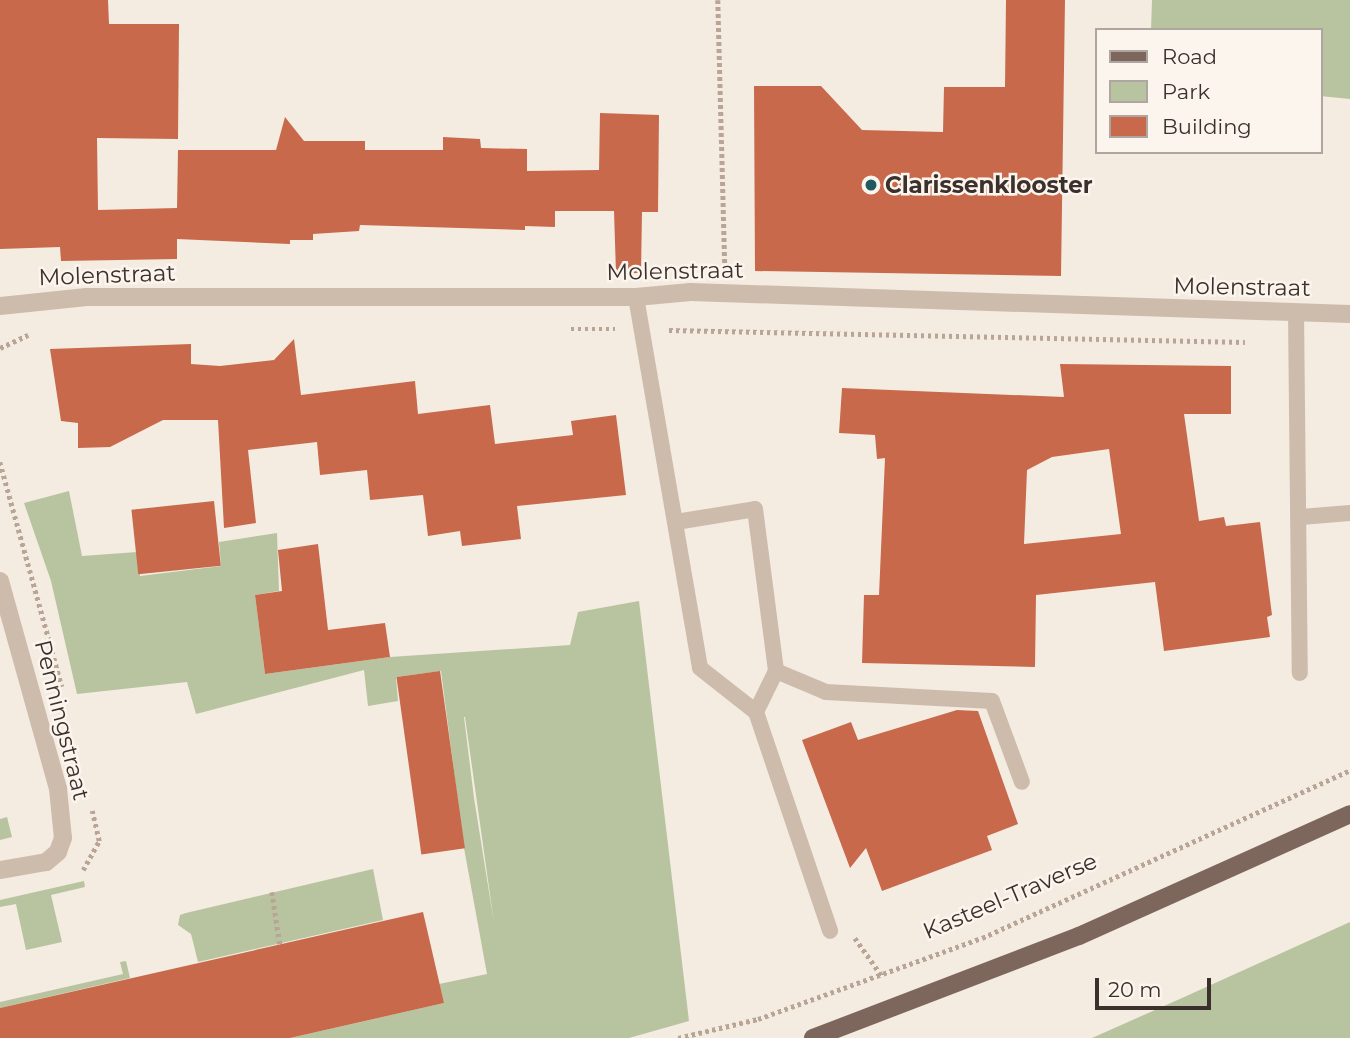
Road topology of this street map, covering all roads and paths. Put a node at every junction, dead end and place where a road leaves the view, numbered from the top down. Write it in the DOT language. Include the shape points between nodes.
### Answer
graph roads {
  1 [pos="718,0"];
  2 [pos="725,294"];
  3 [pos="636,297"];
  4 [pos="0,306"];
  5 [pos="1296,312"];
  6 [pos="1350,314"];
  7 [pos="730,332"];
  8 [pos="1350,513"];
  9 [pos="1301,517"];
  10 [pos="676,522"];
  11 [pos="0,581"];
  12 [pos="776,671"];
  13 [pos="1300,673"];
  14 [pos="756,712"];
  15 [pos="1350,771"];
  16 [pos="1022,782"];
  17 [pos="1350,814"];
  18 [pos="0,870"];
  19 [pos="272,892"];
  20 [pos="830,931"];
  21 [pos="280,944"];
  22 [pos="882,976"];
  23 [pos="678,1038"];
  24 [pos="813,1038"];
  1 -- 2 [label="path"];
  2 -- 3 [label="street, Molenstraat"];
  2 -- 5 [label="street, Molenstraat"];
  2 -- 7 [label="path"];
  3 -- 4 [label="street, Molenstraat" via="87,297"];
  3 -- 10 [label="lane"];
  5 -- 6 [label="street, Molenstraat"];
  5 -- 9 [label="lane"];
  8 -- 9 [label="lane"];
  9 -- 13 [label="lane"];
  10 -- 12 [label="lane" via="755,509"];
  10 -- 14 [label="lane" via="700,668"];
  11 -- 18 [label="street, Penningstraat" via="58,789 63,838 58,852 46,862"];
  12 -- 14 [label="lane"];
  12 -- 16 [label="lane" via="827,692 992,701"];
  14 -- 20 [label="lane"];
  15 -- 22 [label="path, Kasteel-Traverse" via="982,937"];
  17 -- 24 [label="main road" via="1079,936"];
  19 -- 21 [label="path"];
  20 -- 22 [label="path" via="858,939"];
  22 -- 23 [label="path, Kasteel-Traverse" via="758,1019"];
}
